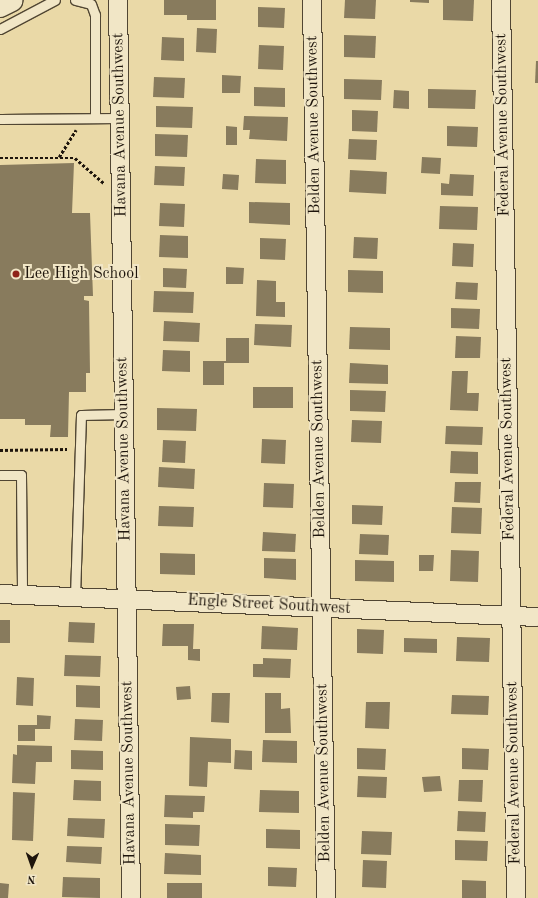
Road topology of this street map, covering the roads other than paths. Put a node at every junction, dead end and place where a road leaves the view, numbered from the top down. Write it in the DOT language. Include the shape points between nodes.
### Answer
graph roads {
  1 [pos="12,0"];
  2 [pos="55,0"];
  3 [pos="75,0"];
  4 [pos="118,0"];
  5 [pos="312,0"];
  6 [pos="501,0"];
  7 [pos="0,6"];
  8 [pos="0,29"];
  9 [pos="91,117"];
  10 [pos="0,118"];
  11 [pos="120,118"];
  12 [pos="124,414"];
  13 [pos="0,475"];
  14 [pos="0,594"];
  15 [pos="22,595"];
  16 [pos="75,596"];
  17 [pos="126,598"];
  18 [pos="321,607"];
  19 [pos="511,616"];
  20 [pos="538,617"];
  21 [pos="131,898"];
  22 [pos="326,898"];
  23 [pos="516,898"];
  1 -- 7 [label="street"];
  2 -- 8 [label="lane"];
  3 -- 9 [label="lane" via="91,4 95,15"];
  4 -- 11 [label="street, Havana Avenue Southwest"];
  5 -- 18 [label="street, Belden Avenue Southwest"];
  6 -- 19 [label="street, Federal Avenue Southwest"];
  9 -- 10 [label="lane"];
  9 -- 11 [label="lane"];
  11 -- 12 [label="street, Havana Avenue Southwest"];
  12 -- 16 [label="lane" via="81,415"];
  12 -- 17 [label="street, Havana Avenue Southwest"];
  13 -- 15 [label="lane" via="21,475"];
  14 -- 15 [label="street, Engle Street Southwest"];
  15 -- 16 [label="street, Engle Street Southwest"];
  16 -- 17 [label="street, Engle Street Southwest"];
  17 -- 18 [label="street, Engle Street Southwest"];
  17 -- 21 [label="street, Havana Avenue Southwest"];
  18 -- 19 [label="street, Engle Street Southwest"];
  18 -- 22 [label="street, Belden Avenue Southwest"];
  19 -- 20 [label="street, Engle Street Southwest"];
  19 -- 23 [label="street, Federal Avenue Southwest"];
}
